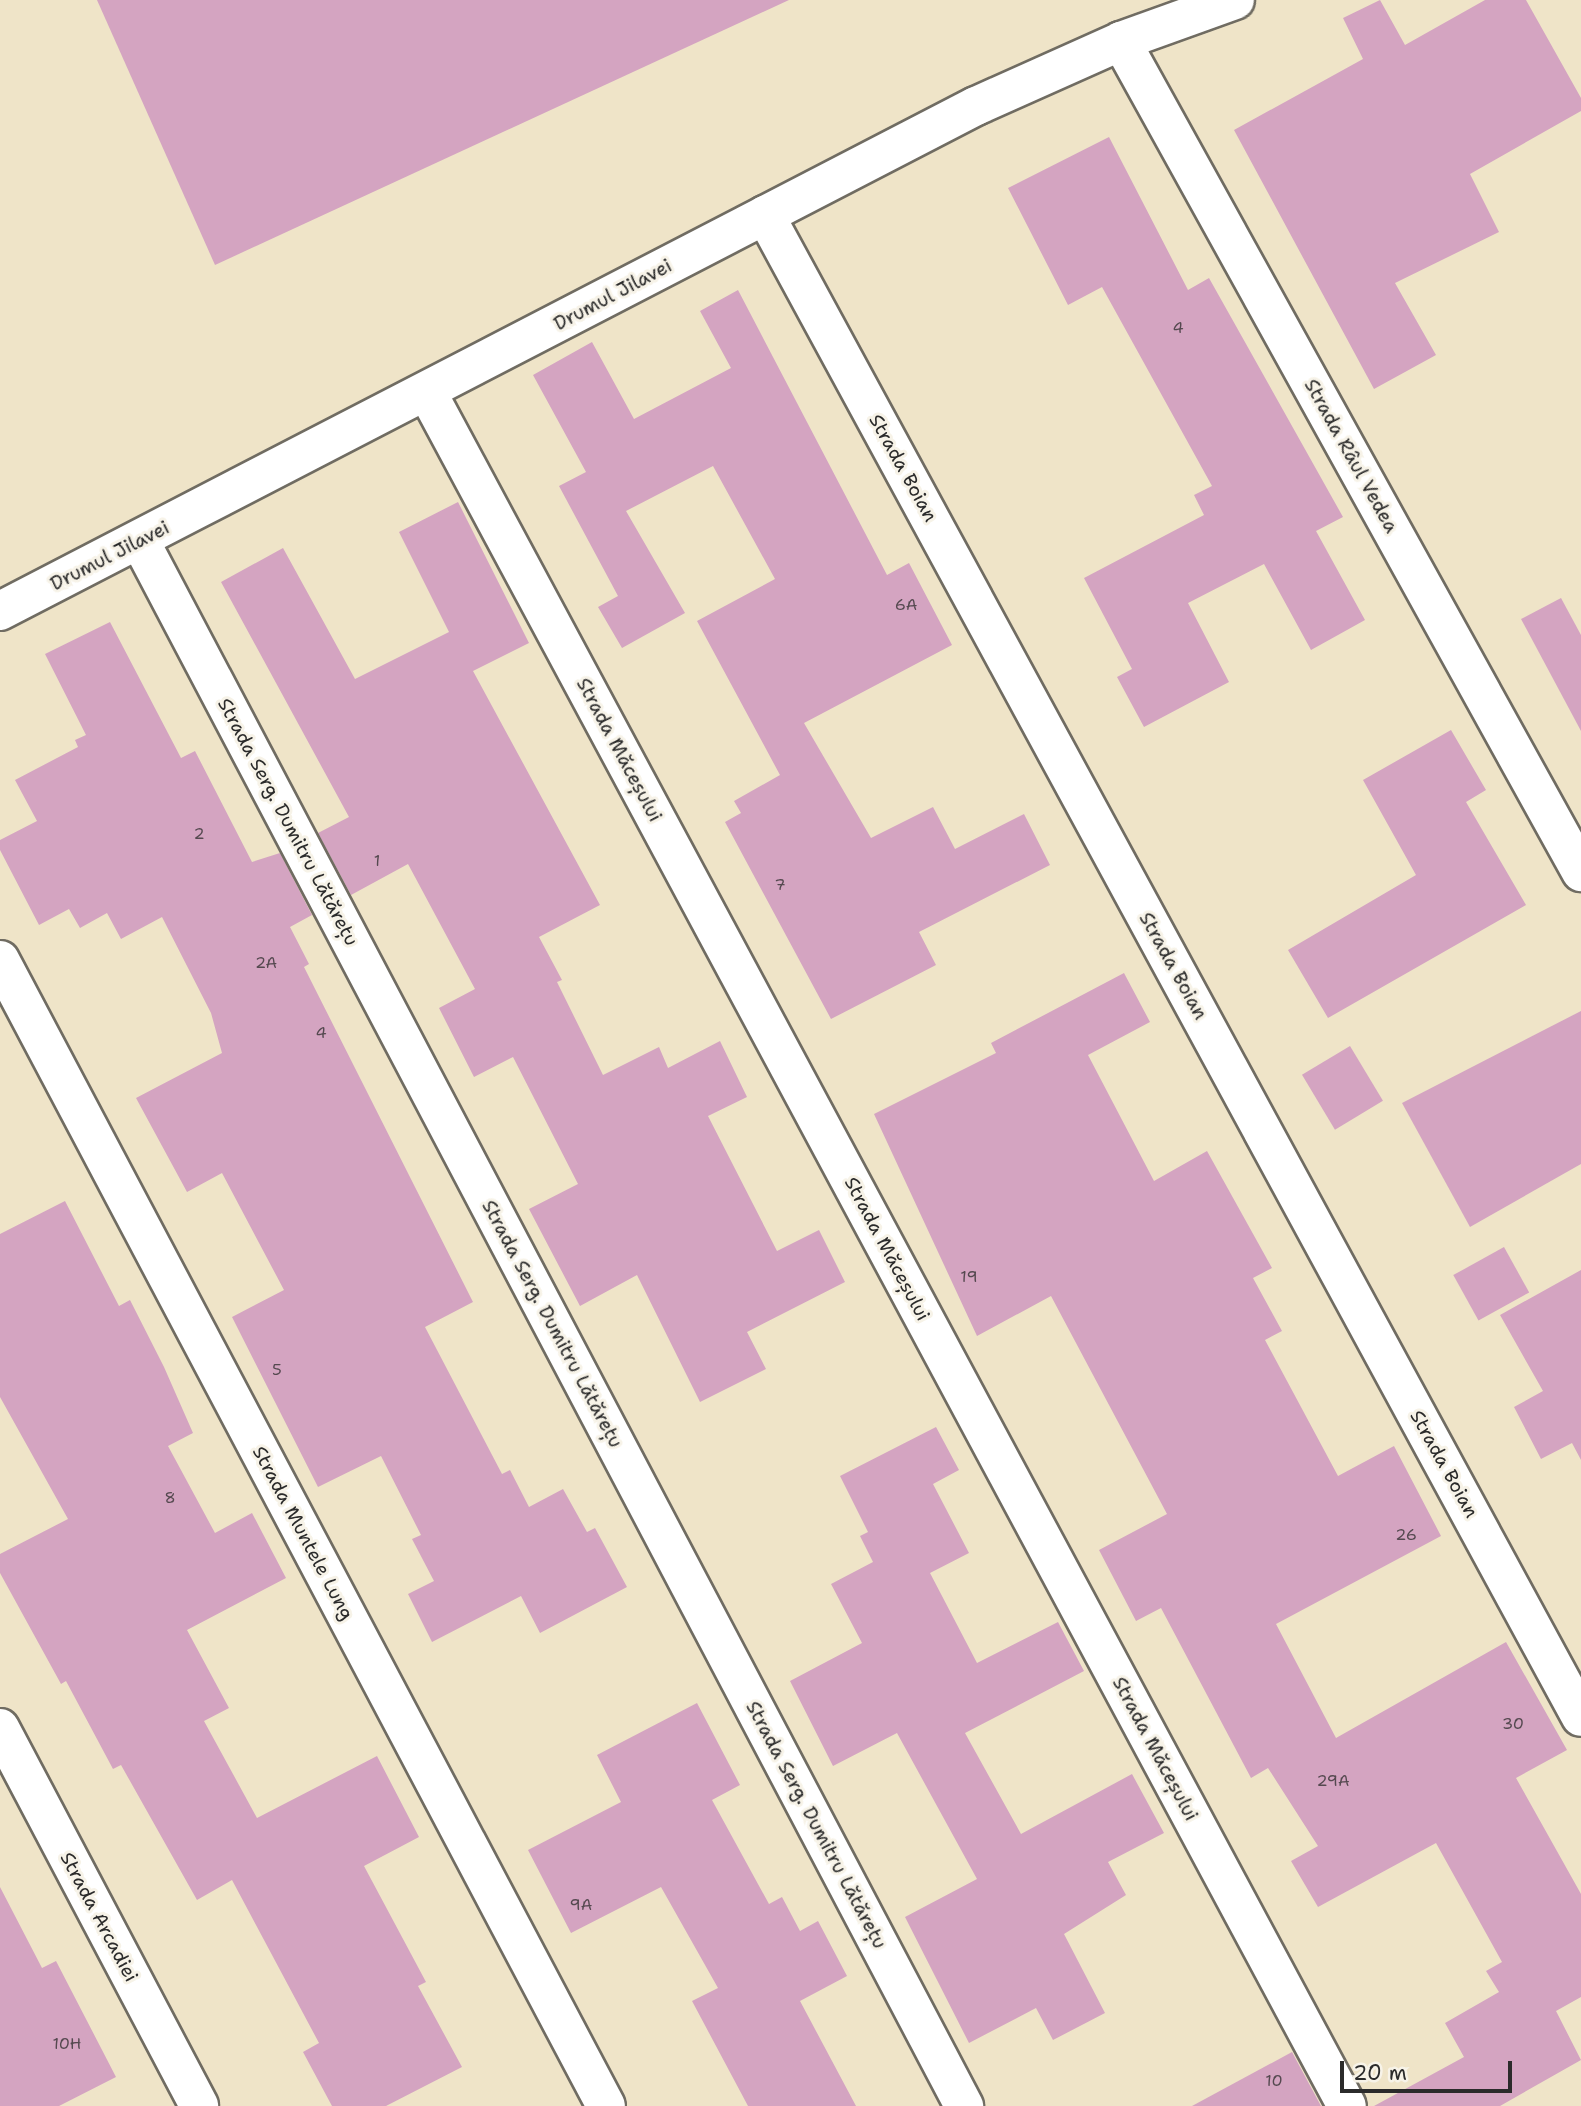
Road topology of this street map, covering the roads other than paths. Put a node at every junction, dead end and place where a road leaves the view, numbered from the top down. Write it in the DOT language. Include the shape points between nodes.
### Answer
graph roads {
  1 [pos="1236,0"];
  2 [pos="1121,41"];
  3 [pos="765,215"];
  4 [pos="427,392"];
  5 [pos="140,541"];
  6 [pos="0,611"];
  7 [pos="1581,872"];
  8 [pos="0,960"];
  9 [pos="1581,1717"];
  10 [pos="0,1728"];
  11 [pos="199,2106"];
  12 [pos="606,2106"];
  13 [pos="964,2106"];
  14 [pos="1347,2106"];
  1 -- 2 [label="street, Drumul Jilavei"];
  2 -- 3 [label="street, Drumul Jilavei" via="976,106"];
  2 -- 7 [label="street, Strada Râul Vedea"];
  3 -- 4 [label="street, Drumul Jilavei"];
  3 -- 9 [label="street, Strada Boian"];
  4 -- 5 [label="street, Drumul Jilavei"];
  4 -- 14 [label="street, Strada Măceșului"];
  5 -- 6 [label="street, Drumul Jilavei"];
  5 -- 13 [label="street, Strada Serg. Dumitru Lătărețu"];
  8 -- 12 [label="street, Strada Muntele Lung"];
  10 -- 11 [label="street, Strada Arcadiei"];
}
